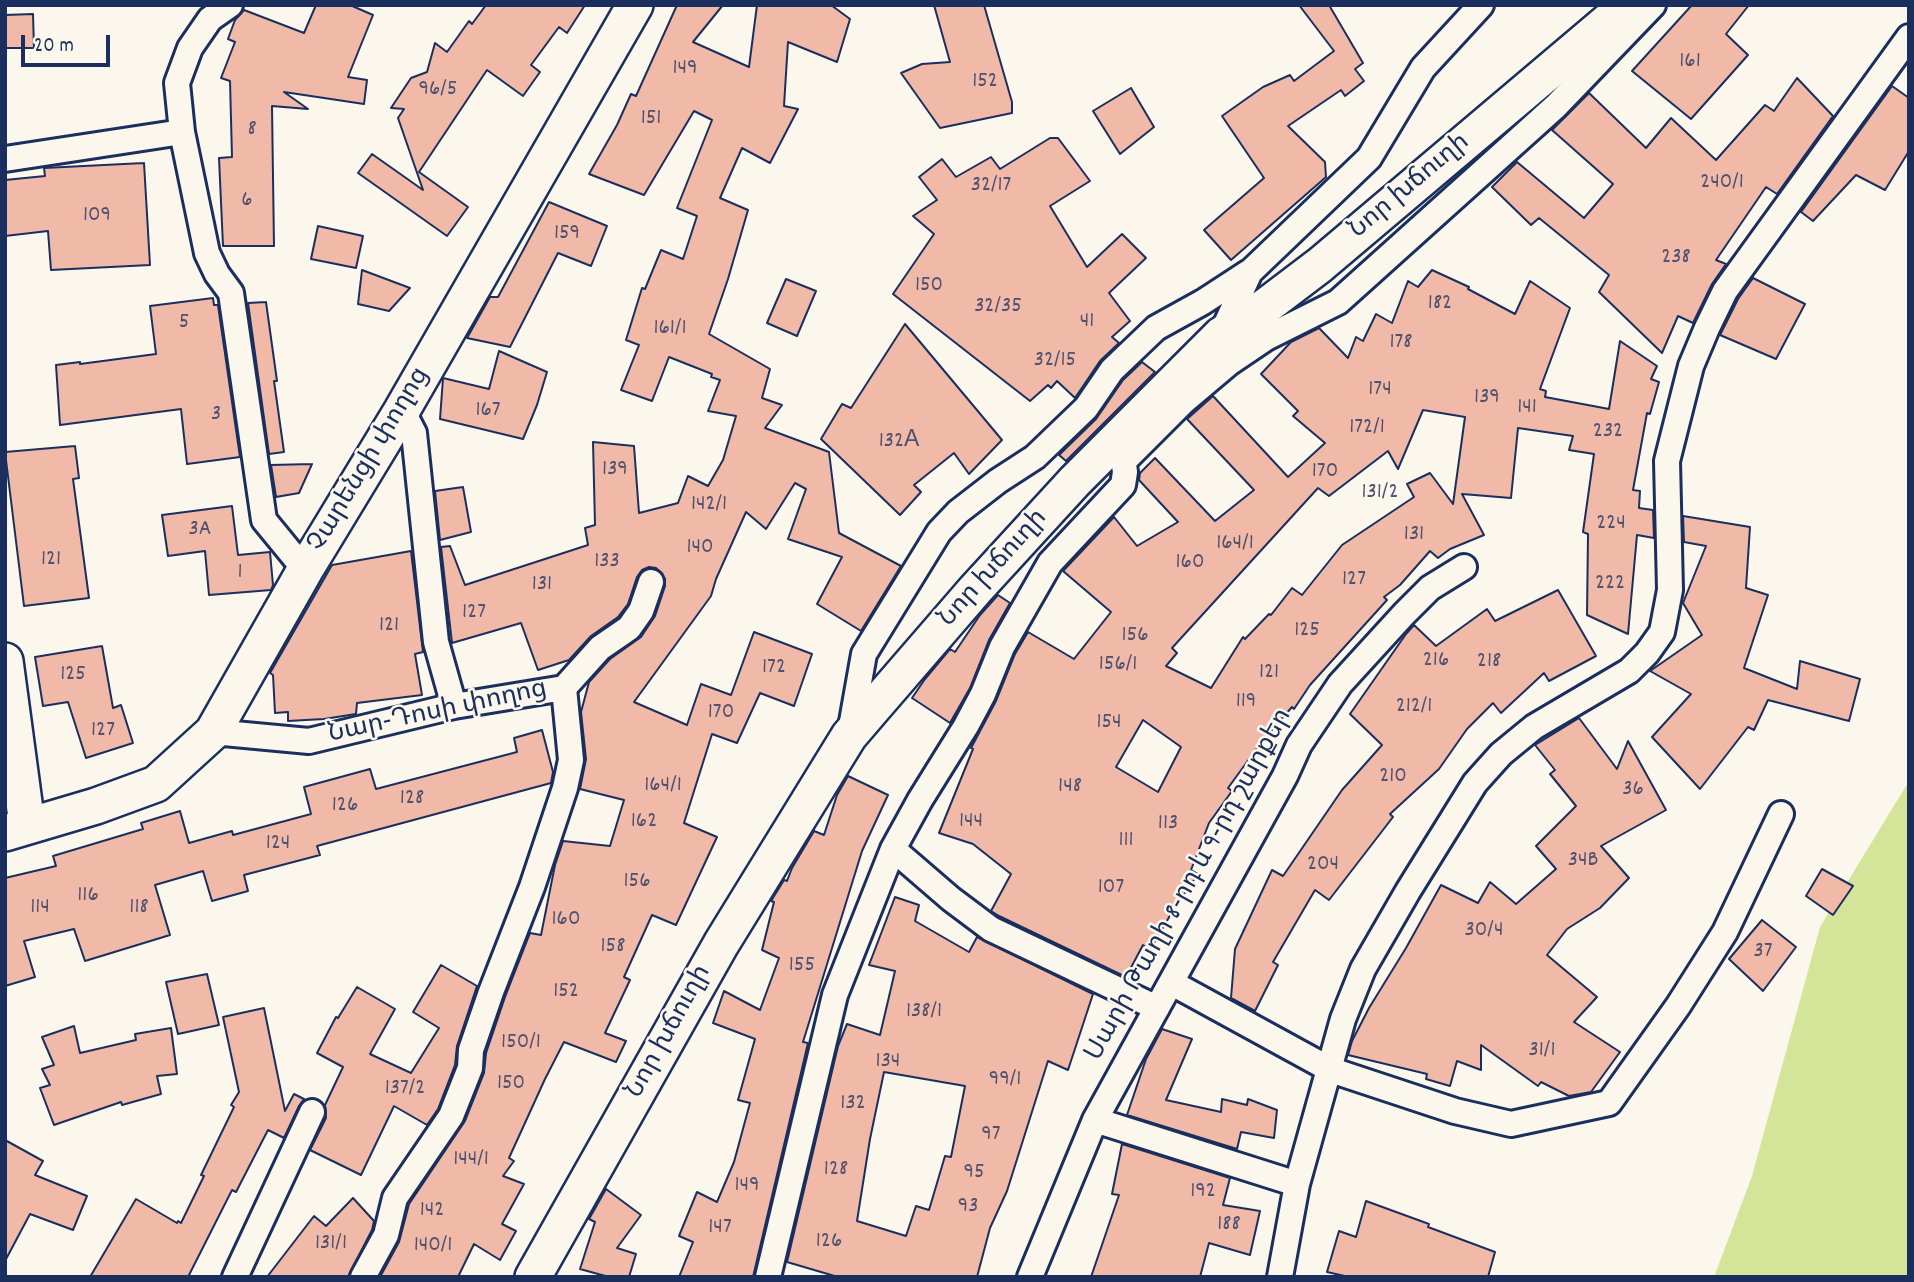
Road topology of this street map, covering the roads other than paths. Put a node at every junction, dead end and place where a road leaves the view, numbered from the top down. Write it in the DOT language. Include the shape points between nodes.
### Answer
graph roads {
  1 [pos="230,5"];
  2 [pos="635,5"];
  3 [pos="1481,5"];
  4 [pos="1623,5"];
  5 [pos="1653,5"];
  6 [pos="1909,37"];
  7 [pos="182,132"];
  8 [pos="5,159"];
  9 [pos="1250,272"];
  10 [pos="1221,335"];
  11 [pos="1266,338"];
  12 [pos="402,410"];
  13 [pos="1122,449"];
  14 [pos="1464,567"];
  15 [pos="305,570"];
  16 [pos="651,582"];
  17 [pos="5,661"];
  18 [pos="564,688"];
  19 [pos="454,706"];
  20 [pos="214,732"];
  21 [pos="849,736"];
  22 [pos="1781,814"];
  23 [pos="16,829"];
  24 [pos="893,849"];
  25 [pos="1172,984"];
  26 [pos="1157,1008"];
  27 [pos="1331,1070"];
  28 [pos="312,1112"];
  29 [pos="1096,1120"];
  30 [pos="1297,1184"];
  31 [pos="235,1277"];
  32 [pos="363,1277"];
  33 [pos="533,1277"];
  34 [pos="768,1277"];
  35 [pos="1030,1277"];
  36 [pos="1280,1277"];
  1 -- 7 [label="street" via="211,19 190,48 177,83"];
  2 -- 12 [label="main road, Չարենցի փողոց"];
  3 -- 9 [label="street" via="1423,68 1368,158"];
  4 -- 10 [label="main road, Նոր խճուղի" via="1320,265"];
  5 -- 11 [label="street" via="1556,106 1339,302"];
  6 -- 27 [label="street" via="1725,291 1696,353 1667,461 1670,590 1662,632 1629,671 1534,727 1475,783 1363,969 1343,1019"];
  7 -- 8 [label="street"];
  7 -- 15 [label="street" via="207,253 231,293 264,520"];
  9 -- 10 [label="street"];
  9 -- 21 [label="street" via="1156,328 1112,370 1086,408 1035,457 958,512 939,532 864,654"];
  10 -- 11 [label="street"];
  10 -- 13 [label="main road, Նոր խճուղի"];
  11 -- 13 [label="street"];
  12 -- 15 [label="main road, Չարենցի փողոց"];
  12 -- 19 [label="street" via="414,433 436,642"];
  13 -- 21 [label="main road, Նոր խճուղի" via="1074,481"];
  13 -- 24 [label="street" via="1123,485 1050,563 1002,647 966,726"];
  14 -- 25 [label="street, Սարի Թաղի 8-րդ և 9-րդ շարքեր" via="1430,588 1340,684 1299,745"];
  15 -- 20 [label="main road, Չարենցի փողոց"];
  16 -- 18 [label="street, Նար-Դոսի փողոց" via="629,628 600,648"];
  17 -- 23 [label="main road"];
  18 -- 19 [label="street, Նար-Դոսի փողոց"];
  18 -- 32 [label="street" via="570,760 532,887 491,992 451,1116 396,1198 386,1235"];
  19 -- 20 [label="street, Նար-Դոսի փողոց" via="309,741"];
  20 -- 23 [label="main road, Չարենցի փողոց" via="156,784"];
  21 -- 33 [label="main road, Նոր խճուղի" via="721,944"];
  22 -- 27 [label="street" via="1725,932 1609,1103 1511,1124 1455,1111"];
  24 -- 26 [label="street" via="991,929"];
  24 -- 34 [label="street" via="835,995"];
  25 -- 26 [label="street, Սարի Թաղի 8-րդ և 9-րդ շարքեր"];
  25 -- 27 [label="street"];
  26 -- 29 [label="street, Սարի Թաղի 8-րդ և 9-րդ շարքեր"];
  27 -- 30 [label="street"];
  28 -- 31 [label="street"];
  29 -- 30 [label="street"];
  29 -- 35 [label="street, Սարի Թաղի 8-րդ և 9-րդ շարքեր"];
  30 -- 36 [label="street"];
}
